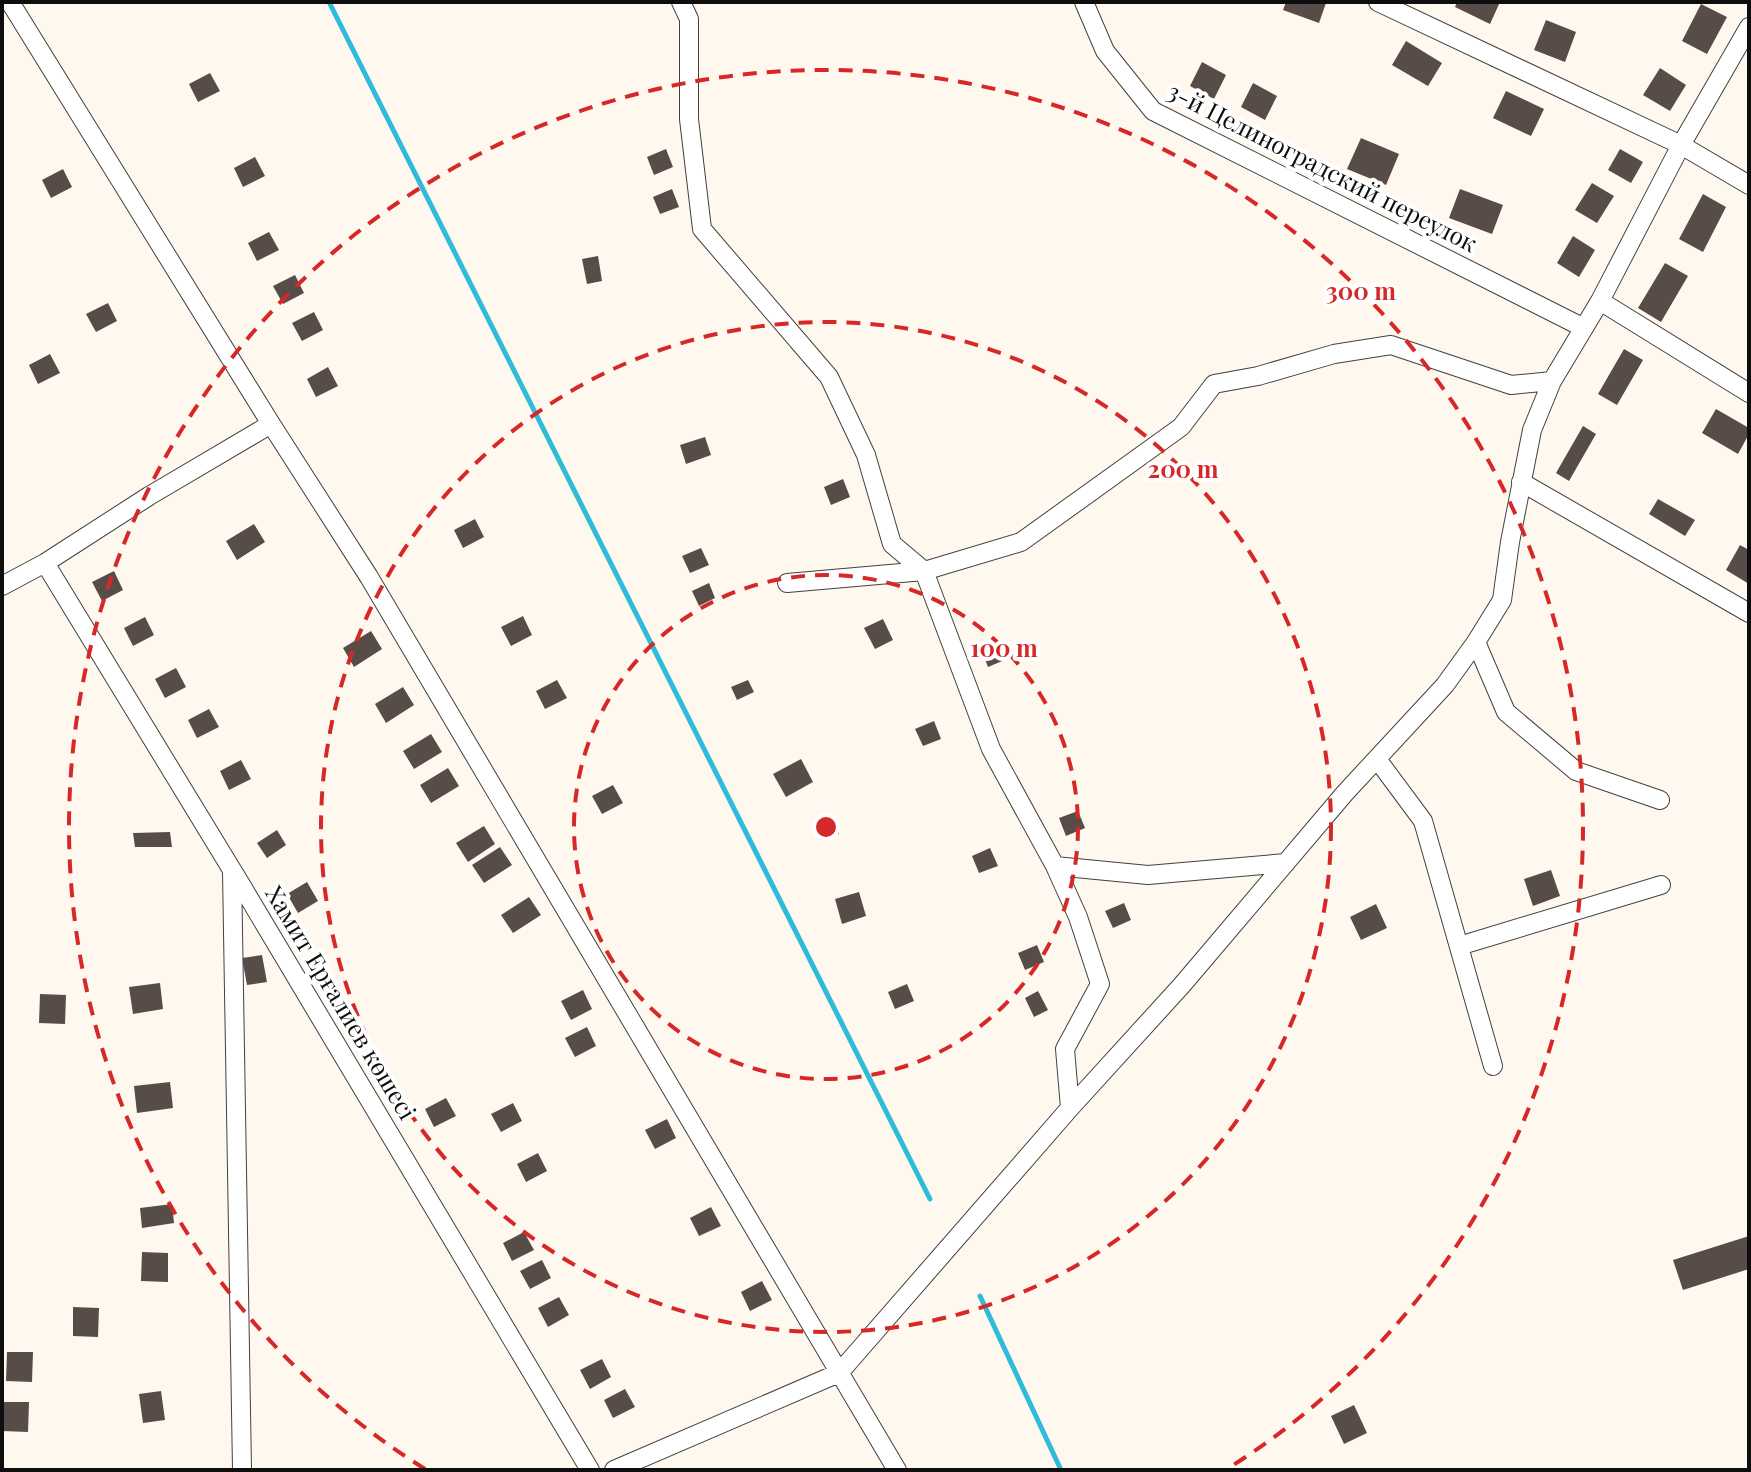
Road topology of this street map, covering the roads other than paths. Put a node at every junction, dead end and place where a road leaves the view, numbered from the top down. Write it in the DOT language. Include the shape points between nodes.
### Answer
graph roads {
  1 [pos="10,2"];
  2 [pos="681,2"];
  3 [pos="1084,2"];
  4 [pos="1378,2"];
  5 [pos="1749,27"];
  6 [pos="1681,145"];
  7 [pos="1749,185"];
  8 [pos="1600,301"];
  9 [pos="1584,328"];
  10 [pos="1552,381"];
  11 [pos="1749,393"];
  12 [pos="271,424"];
  13 [pos="1521,482"];
  14 [pos="45,563"];
  15 [pos="924,571"];
  16 [pos="787,583"];
  17 [pos="2,586"];
  18 [pos="1749,613"];
  19 [pos="1476,642"];
  20 [pos="1377,759"];
  21 [pos="1660,800"];
  22 [pos="1286,863"];
  23 [pos="1055,866"];
  24 [pos="232,871"];
  25 [pos="1661,885"];
  26 [pos="1459,946"];
  27 [pos="1493,1066"];
  28 [pos="1070,1108"];
  29 [pos="839,1373"];
  30 [pos="242,1470"];
  31 [pos="590,1470"];
  32 [pos="614,1470"];
  33 [pos="897,1470"];
  1 -- 12 [label="street"];
  2 -- 15 [label="street" via="689,19 689,119 702,229 829,377 866,455 892,544"];
  3 -- 9 [label="street, 3-й Целиноградский переулок" via="1105,51 1153,111"];
  4 -- 6 [label="street"];
  5 -- 6 [label="street"];
  6 -- 7 [label="street"];
  6 -- 8 [label="street"];
  8 -- 9 [label="street"];
  8 -- 11 [label="street"];
  9 -- 10 [label="street"];
  10 -- 13 [label="street" via="1532,430"];
  10 -- 15 [label="street" via="1511,385 1391,345 1214,384 1181,427 1021,542"];
  12 -- 14 [label="street"];
  12 -- 29 [label="street" via="369,577"];
  13 -- 18 [label="street"];
  13 -- 19 [label="street" via="1502,600"];
  14 -- 17 [label="street"];
  14 -- 24 [label="street, Хамит Ерғалиев көшесі"];
  15 -- 16 [label="street"];
  15 -- 23 [label="street" via="991,749"];
  19 -- 20 [label="street" via="1445,685"];
  19 -- 21 [label="street" via="1506,712 1576,771"];
  20 -- 22 [label="street"];
  20 -- 26 [label="street" via="1423,821"];
  22 -- 23 [label="street" via="1148,875"];
  22 -- 28 [label="street"];
  23 -- 28 [label="street" via="1100,984 1065,1049"];
  24 -- 30 [label="street"];
  24 -- 31 [label="street, Хамит Ерғалиев көшесі"];
  25 -- 26 [label="street"];
  26 -- 27 [label="street"];
  28 -- 29 [label="street"];
  29 -- 32 [label="street"];
  29 -- 33 [label="street"];
}
